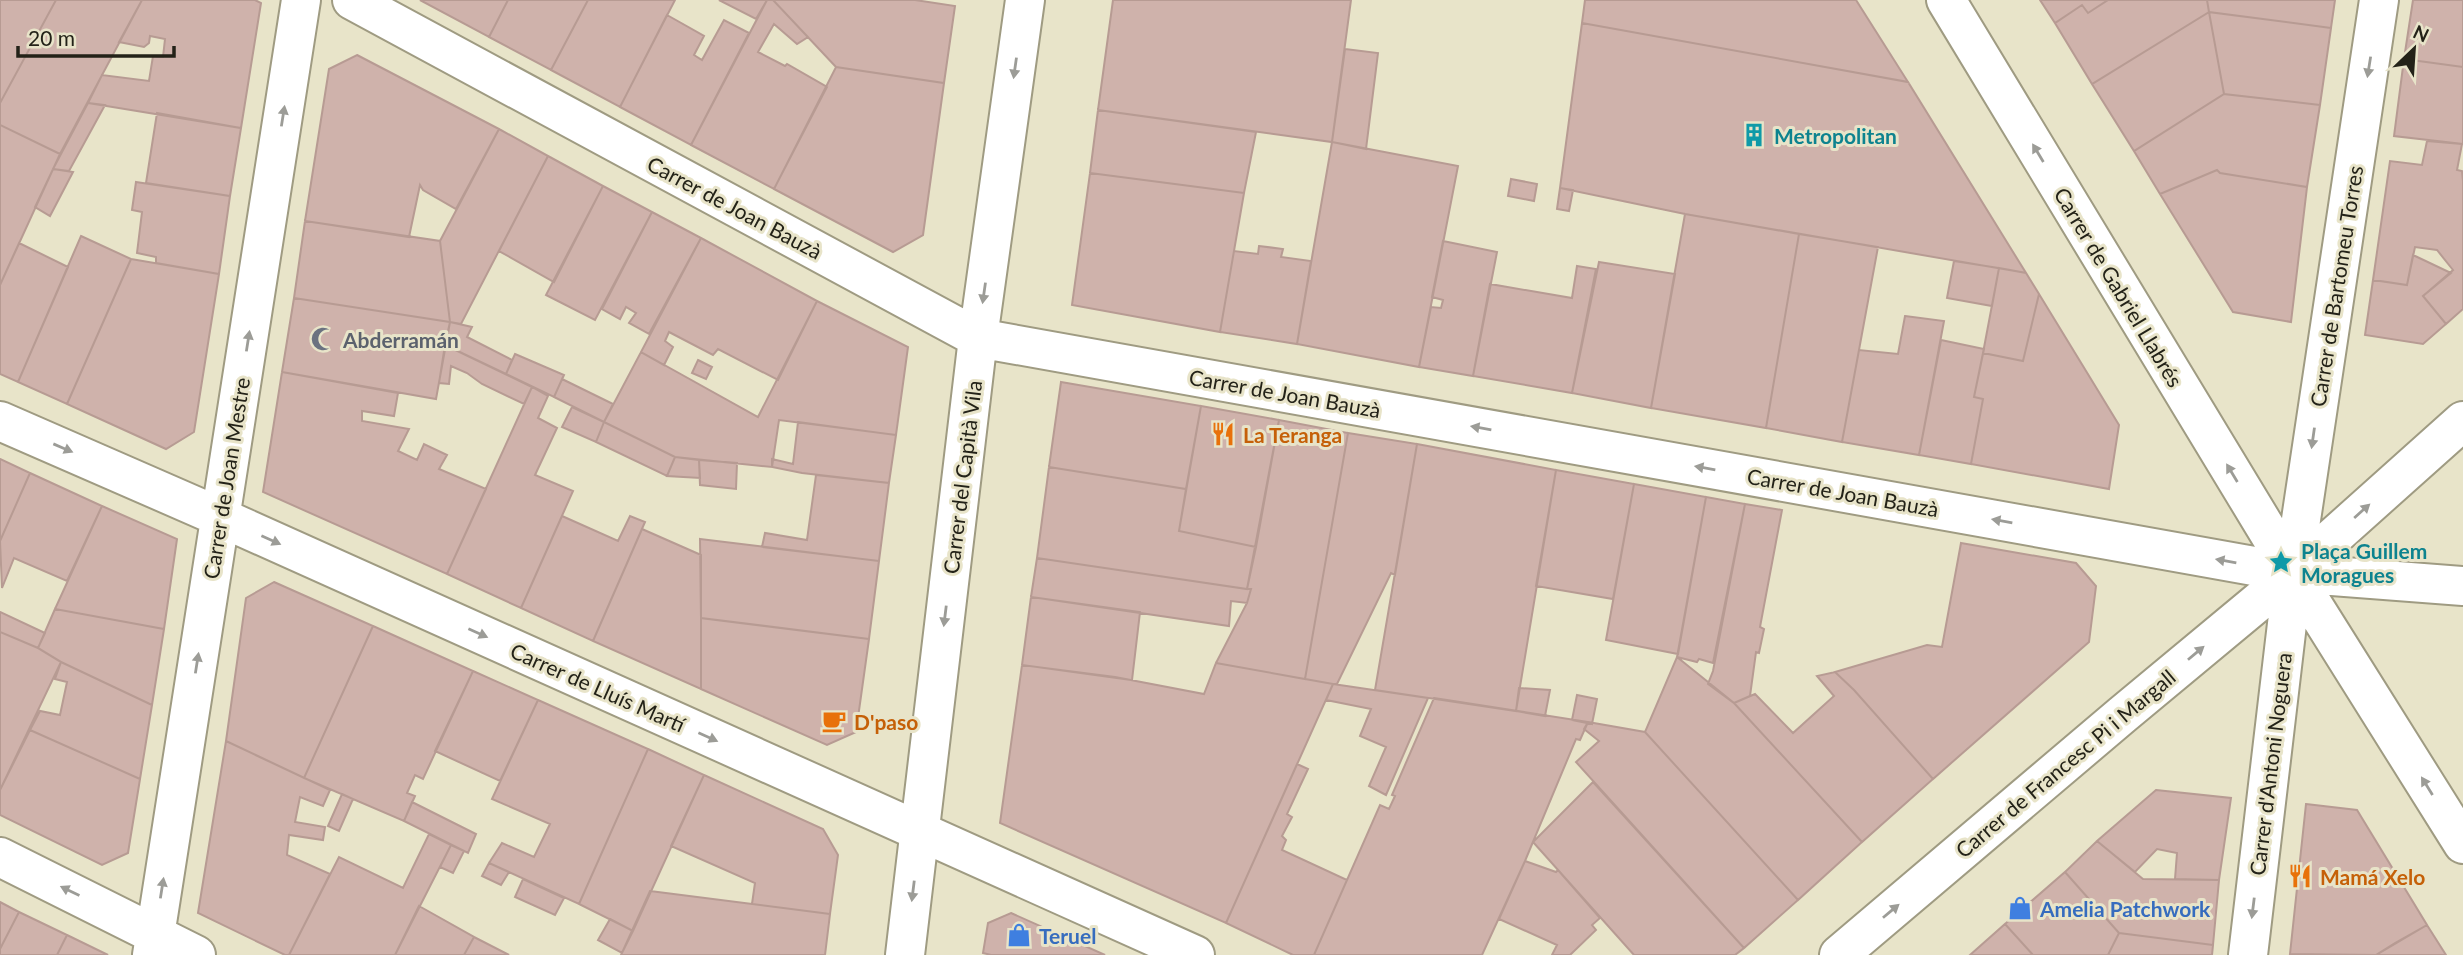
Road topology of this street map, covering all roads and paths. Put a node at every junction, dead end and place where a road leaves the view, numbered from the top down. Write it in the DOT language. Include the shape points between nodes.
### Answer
graph roads {
  1 [pos="301,0"];
  2 [pos="352,0"];
  3 [pos="1025,0"];
  4 [pos="1946,0"];
  5 [pos="2379,0"];
  6 [pos="978,338"];
  7 [pos="0,421"];
  8 [pos="2463,421"];
  9 [pos="220,517"];
  10 [pos="2293,573"];
  11 [pos="2463,586"];
  12 [pos="920,832"];
  13 [pos="2463,844"];
  14 [pos="0,857"];
  15 [pos="153,944"];
  16 [pos="196,955"];
  17 [pos="905,955"];
  18 [pos="1195,955"];
  19 [pos="1839,955"];
  20 [pos="2248,955"];
  9 -- 1 [label="street, Carrer de Joan Mestre, one-way"];
  2 -- 6 [label="street, Carrer de Joan Bauzà"];
  3 -- 6 [label="street, Carrer del Capità Vila, one-way"];
  10 -- 4 [label="street, Carrer de Gabriel Llabrés, one-way"];
  5 -- 10 [label="street, Carrer de Bartomeu Torres, one-way"];
  10 -- 6 [label="street, Carrer de Joan Bauzà, one-way"];
  6 -- 12 [label="street, Carrer del Capità Vila, one-way"];
  7 -- 9 [label="street, Carrer de Lluís Martí, one-way"];
  10 -- 8 [label="street, Carrer de Francesc Pi i Margall, one-way"];
  9 -- 12 [label="street, Carrer de Lluís Martí, one-way"];
  15 -- 9 [label="street, Carrer de Joan Mestre, one-way"];
  10 -- 11 [label="street, Carrer de Joan Bauzà"];
  13 -- 10 [label="street, Carrer de Gabriel Llabrés, one-way"];
  19 -- 10 [label="street, Carrer de Francesc Pi i Margall, one-way"];
  10 -- 20 [label="street, Carrer d'Antoni Noguera, one-way"];
  12 -- 17 [label="street, Carrer del Capità Vila, one-way"];
  12 -- 18 [label="street, Carrer de Lluís Martí"];
  15 -- 14 [label="street, one-way"];
  15 -- 16 [label="street"];
}
